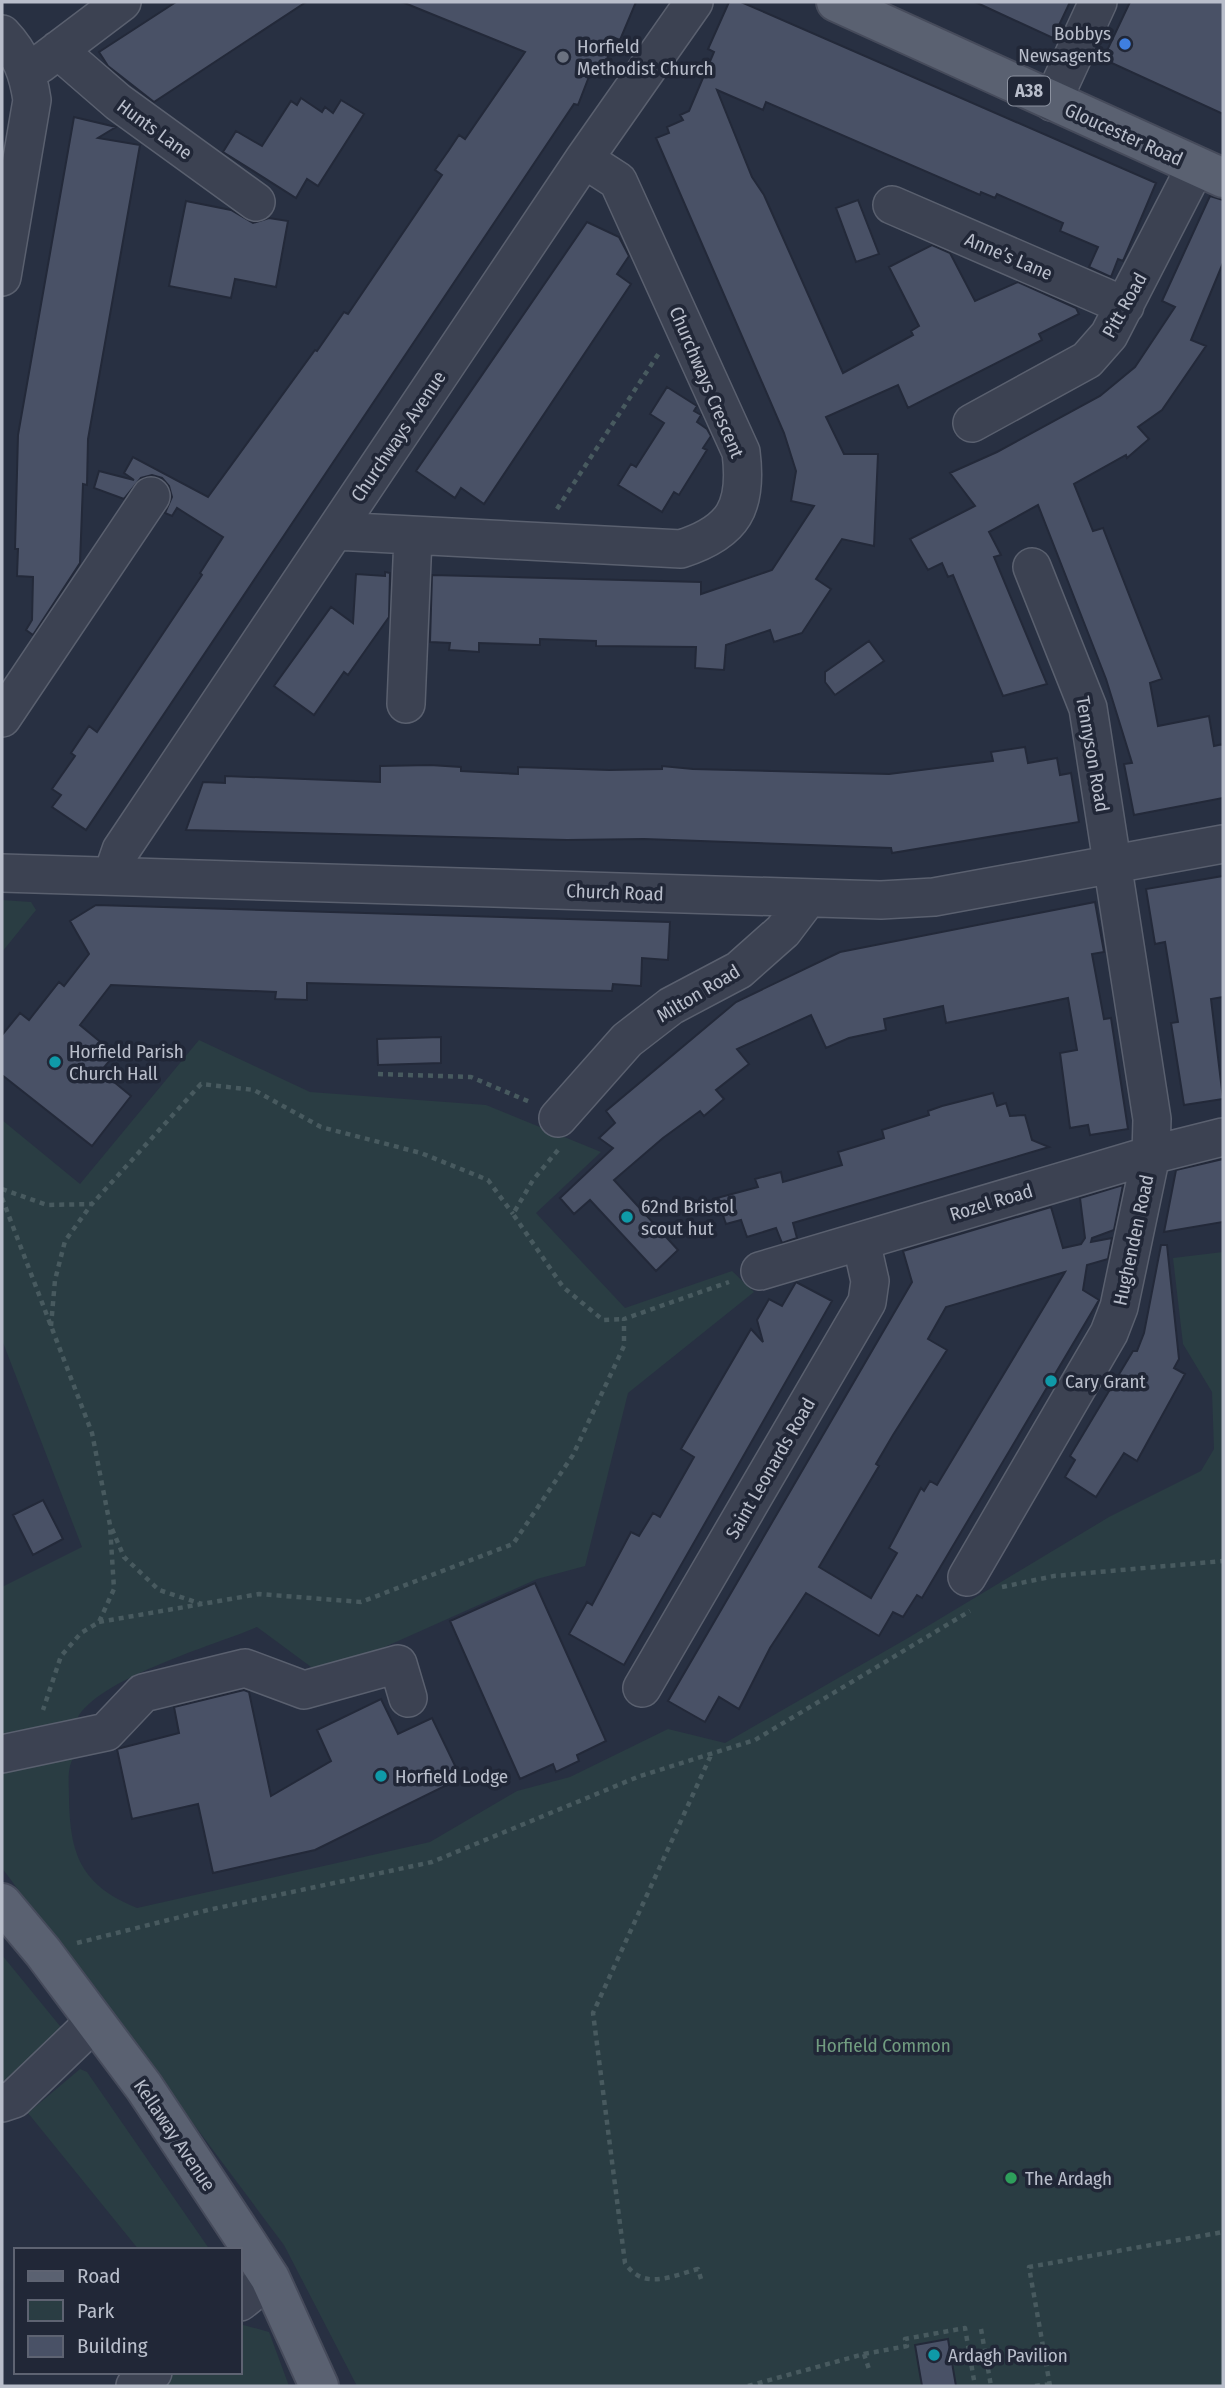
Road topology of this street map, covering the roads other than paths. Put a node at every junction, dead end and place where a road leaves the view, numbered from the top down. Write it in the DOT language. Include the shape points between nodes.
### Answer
graph roads {
  1 [pos="122,2"];
  2 [pos="694,2"];
  3 [pos="836,2"];
  4 [pos="1098,2"];
  5 [pos="2,34"];
  6 [pos="58,50"];
  7 [pos="28,73"];
  8 [pos="1052,102"];
  9 [pos="584,159"];
  10 [pos="1209,172"];
  11 [pos="256,202"];
  12 [pos="892,205"];
  13 [pos="2,277"];
  14 [pos="1125,306"];
  15 [pos="972,423"];
  16 [pos="151,496"];
  17 [pos="335,531"];
  18 [pos="413,537"];
  19 [pos="1032,567"];
  20 [pos="406,704"];
  21 [pos="2,718"];
  22 [pos="1223,844"];
  23 [pos="1112,867"];
  24 [pos="2,873"];
  25 [pos="112,876"];
  26 [pos="808,898"];
  27 [pos="557,1129"];
  28 [pos="1223,1137"];
  29 [pos="1151,1155"];
  30 [pos="861,1241"];
  31 [pos="760,1271"];
  32 [pos="981,1589"];
  33 [pos="642,1688"];
  34 [pos="408,1698"];
  35 [pos="16,1751"];
  36 [pos="2,1903"];
  37 [pos="94,2022"];
  38 [pos="2,2103"];
  39 [pos="270,2278"];
  40 [pos="242,2300"];
  41 [pos="150,2374"];
  42 [pos="135,2386"];
  43 [pos="319,2386"];
  1 -- 6 [label="street"];
  2 -- 9 [label="street, Churchways Avenue"];
  3 -- 8 [label="main road, Gloucester Road / A38"];
  4 -- 8 [label="street"];
  5 -- 7 [label="street"];
  6 -- 7 [label="street"];
  6 -- 11 [label="street, Hunts Lane" via="117,102"];
  7 -- 13 [label="street" via="32,100"];
  8 -- 10 [label="main road, Gloucester Road / A38"];
  9 -- 17 [label="street, Churchways Avenue"];
  9 -- 18 [label="street, Churchways Crescent" via="618,181 741,452 744,480 740,503 709,540 681,549"];
  10 -- 14 [label="street, Pitt Road"];
  12 -- 14 [label="street, Anne’s Lane"];
  14 -- 15 [label="street, Pitt Road" via="1109,335 1087,360"];
  16 -- 21 [label="street"];
  17 -- 18 [label="street, Churchways Crescent"];
  17 -- 25 [label="street, Churchways Avenue" via="121,850"];
  18 -- 20 [label="street"];
  19 -- 23 [label="street, Tennyson Road" via="1088,708"];
  22 -- 23 [label="street, Church Road"];
  23 -- 26 [label="street, Church Road" via="934,897"];
  23 -- 29 [label="street, Hughenden Road" via="1152,1119"];
  24 -- 25 [label="street, Church Road"];
  25 -- 26 [label="street, Church Road"];
  26 -- 27 [label="street, Milton Road" via="783,931 739,970 671,1006 627,1040"];
  28 -- 29 [label="street, Rozel Road"];
  29 -- 30 [label="street, Rozel Road"];
  29 -- 32 [label="street, Hughenden Road" via="1119,1307 1109,1334"];
  30 -- 31 [label="street, Rozel Road"];
  30 -- 33 [label="street, Saint Leonards Road" via="870,1280 867,1302"];
  34 -- 35 [label="street" via="398,1664 304,1690 245,1668 143,1693 107,1732"];
  36 -- 37 [label="main road, Kellaway Avenue"];
  37 -- 38 [label="street" via="13,2099"];
  37 -- 39 [label="main road, Kellaway Avenue" via="144,2087"];
  39 -- 40 [label="street"];
  39 -- 43 [label="main road, Kellaway Avenue"];
  41 -- 42 [label="street"];
}
